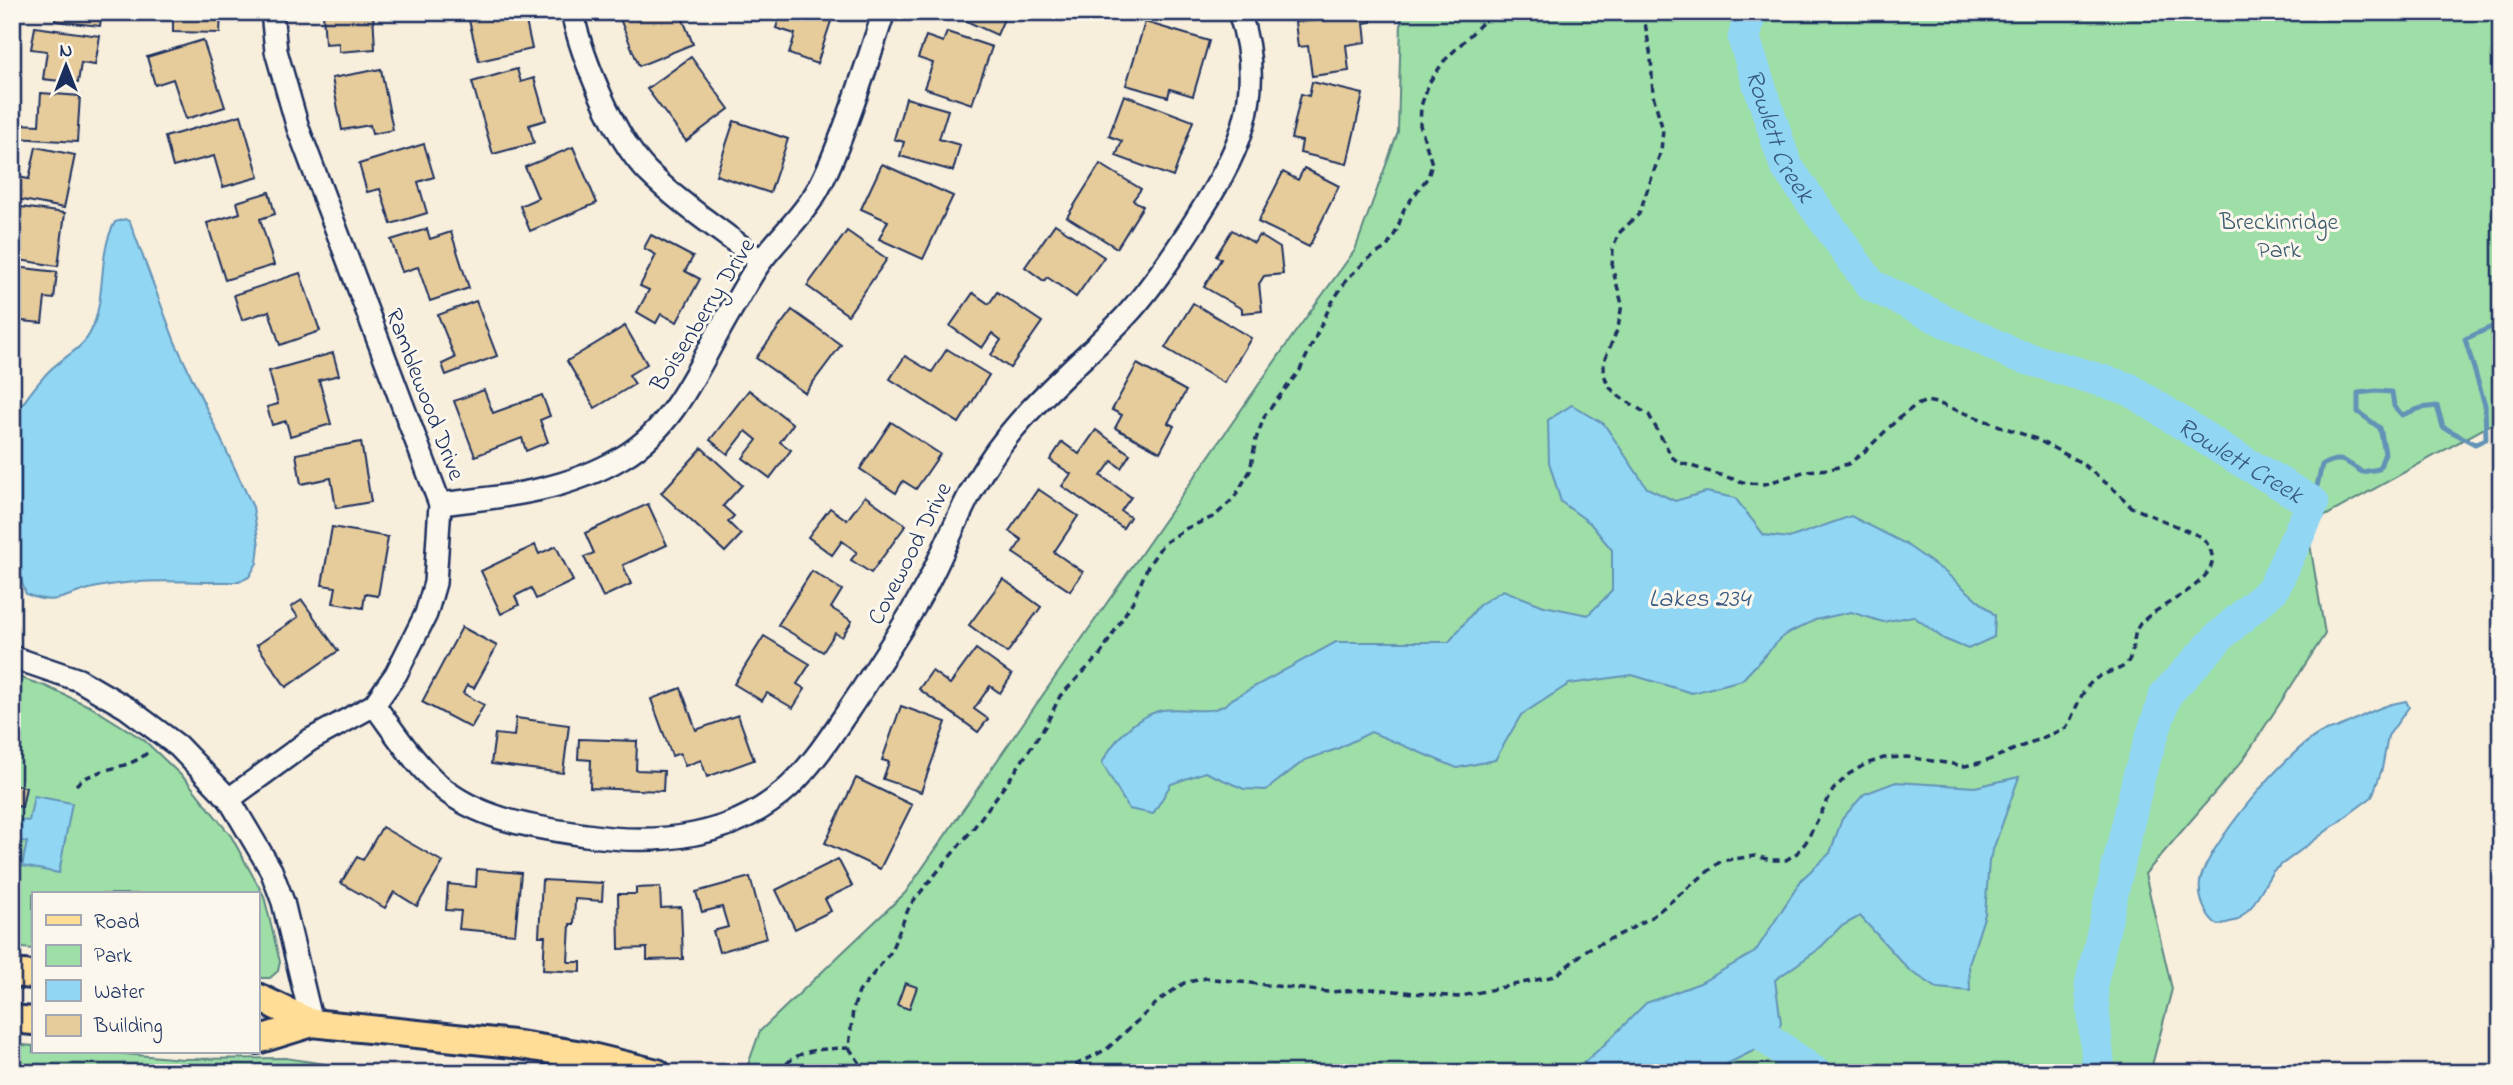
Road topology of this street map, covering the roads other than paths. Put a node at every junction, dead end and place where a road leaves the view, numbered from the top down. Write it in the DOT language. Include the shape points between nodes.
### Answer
graph roads {
  1 [pos="272,12"];
  2 [pos="572,12"];
  3 [pos="884,12"];
  4 [pos="1239,12"];
  5 [pos="761,261"];
  6 [pos="440,504"];
  7 [pos="12,657"];
  8 [pos="374,705"];
  9 [pos="229,799"];
  10 [pos="12,973"];
  11 [pos="32,975"];
  12 [pos="259,998"];
  13 [pos="12,1020"];
  14 [pos="32,1021"];
  15 [pos="312,1023"];
  16 [pos="259,1039"];
  17 [pos="657,1073"];
  1 -- 6 [label="street, Ramblewood Drive" via="276,51 298,128"];
  2 -- 5 [label="street" via="612,119 645,169"];
  3 -- 5 [label="street, Boisenberry Drive" via="819,188"];
  4 -- 8 [label="street, Covewood Drive" via="1251,87 1243,131 1224,175 1178,248 1126,316 1011,431 989,460 926,587 893,642 841,722 789,786 766,805 693,836 641,840 528,827 476,809 446,790 414,759"];
  5 -- 6 [label="street, Boisenberry Drive" via="692,383 643,443 597,471 559,485"];
  6 -- 8 [label="street, Ramblewood Drive" via="435,583 426,614 396,674"];
  7 -- 9 [label="street" via="79,680 127,708 178,746"];
  8 -- 9 [label="street, Ramblewood Drive" via="310,740"];
  9 -- 15 [label="street" via="271,870 284,902"];
  10 -- 11 [label="main road"];
  12 -- 15 [label="main road"];
  13 -- 14 [label="main road"];
  15 -- 16 [label="main road"];
  15 -- 17 [label="main road" via="513,1044"];
}
